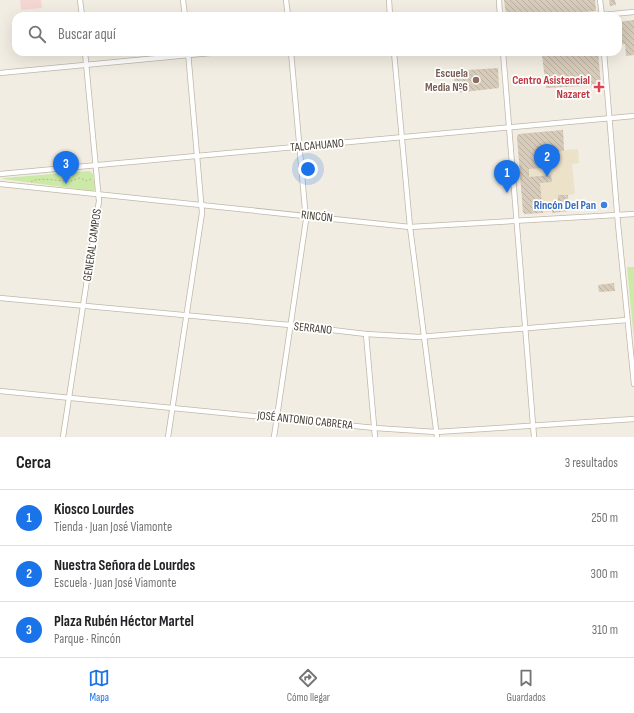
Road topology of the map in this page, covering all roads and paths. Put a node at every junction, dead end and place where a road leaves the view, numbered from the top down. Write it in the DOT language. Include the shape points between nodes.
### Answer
graph roads {
  1 [pos="80,0"];
  2 [pos="183,0"];
  3 [pos="286,0"];
  4 [pos="389,0"];
  5 [pos="499,0"];
  6 [pos="600,0"];
  7 [pos="82,12"];
  8 [pos="184,12"];
  9 [pos="288,12"];
  10 [pos="390,12"];
  11 [pos="500,12"];
  12 [pos="602,12"];
  13 [pos="634,12"];
  14 [pos="622,13"];
  15 [pos="86,56"];
  16 [pos="170,56"];
  17 [pos="189,56"];
  18 [pos="291,56"];
  19 [pos="394,56"];
  20 [pos="503,56"];
  21 [pos="604,56"];
  22 [pos="87,65"];
  23 [pos="0,73"];
  24 [pos="634,116"];
  25 [pos="609,118"];
  26 [pos="510,127"];
  27 [pos="403,138"];
  28 [pos="300,147"];
  29 [pos="198,156"];
  30 [pos="96,166"];
  31 [pos="0,174"];
  32 [pos="97,176"];
  33 [pos="0,184"];
  34 [pos="29,187"];
  35 [pos="98,194"];
  36 [pos="202,204"];
  37 [pos="634,214"];
  38 [pos="306,215"];
  39 [pos="617,215"];
  40 [pos="516,221"];
  41 [pos="410,227"];
  42 [pos="0,298"];
  43 [pos="83,307"];
  44 [pos="187,316"];
  45 [pos="627,320"];
  46 [pos="290,325"];
  47 [pos="525,328"];
  48 [pos="366,334"];
  49 [pos="424,337"];
  50 [pos="634,384"];
  51 [pos="0,391"];
  52 [pos="69,398"];
  53 [pos="173,407"];
  54 [pos="277,417"];
  55 [pos="634,419"];
  56 [pos="533,426"];
  57 [pos="375,428"];
  58 [pos="437,434"];
  59 [pos="63,437"];
  60 [pos="168,437"];
  61 [pos="274,437"];
  62 [pos="375,437"];
  63 [pos="534,437"];
  1 -- 7 [label="street"];
  2 -- 8 [label="street"];
  3 -- 9 [label="street"];
  4 -- 10 [label="street"];
  5 -- 11 [label="street"];
  6 -- 12 [label="street"];
  13 -- 14 [label="street"];
  15 -- 22 [label="street, GENERAL CAMPOS"];
  16 -- 22 [label="street"];
  17 -- 29 [label="street"];
  18 -- 28 [label="street"];
  19 -- 27 [label="street"];
  20 -- 26 [label="street"];
  21 -- 25 [label="street"];
  22 -- 23 [label="street"];
  22 -- 30 [label="street, GENERAL CAMPOS"];
  24 -- 25 [label="street, TALCAHUANO"];
  25 -- 26 [label="street, TALCAHUANO"];
  25 -- 39 [label="street"];
  26 -- 27 [label="street, TALCAHUANO"];
  26 -- 40 [label="street"];
  27 -- 28 [label="street, TALCAHUANO"];
  27 -- 41 [label="street"];
  28 -- 29 [label="street, TALCAHUANO"];
  28 -- 38 [label="street"];
  29 -- 30 [label="street, TALCAHUANO"];
  29 -- 36 [label="street"];
  30 -- 31 [label="street, TALCAHUANO"];
  30 -- 32 [label="street, GENERAL CAMPOS"];
  32 -- 34 [label="path" via="88,181 80,178 71,181 35,180"];
  32 -- 35 [label="street, GENERAL CAMPOS"];
  33 -- 34 [label="street, RINCÓN"];
  34 -- 35 [label="street, RINCÓN"];
  35 -- 36 [label="street, RINCÓN"];
  35 -- 43 [label="street, GENERAL CAMPOS"];
  36 -- 38 [label="street, RINCÓN"];
  36 -- 44 [label="street"];
  37 -- 39 [label="street, RINCÓN"];
  38 -- 41 [label="street, RINCÓN"];
  38 -- 46 [label="street"];
  39 -- 40 [label="street, RINCÓN"];
  39 -- 45 [label="street"];
  40 -- 41 [label="street, RINCÓN"];
  40 -- 47 [label="street"];
  41 -- 49 [label="street"];
  42 -- 43 [label="street, SERRANO"];
  43 -- 44 [label="street, SERRANO"];
  43 -- 52 [label="street, GENERAL CAMPOS"];
  44 -- 46 [label="street, SERRANO"];
  44 -- 53 [label="street"];
  45 -- 47 [label="street, SERRANO"];
  45 -- 50 [label="street"];
  46 -- 48 [label="street, SERRANO"];
  46 -- 54 [label="street"];
  47 -- 49 [label="street, SERRANO"];
  47 -- 56 [label="street"];
  48 -- 49 [label="street, SERRANO"];
  48 -- 57 [label="street"];
  49 -- 58 [label="street"];
  51 -- 52 [label="street, JOSÉ ANTONIO CABRERA"];
  52 -- 53 [label="street, JOSÉ ANTONIO CABRERA"];
  52 -- 59 [label="street, GENERAL CAMPOS"];
  53 -- 54 [label="street, JOSÉ ANTONIO CABRERA"];
  53 -- 60 [label="street"];
  54 -- 57 [label="street, JOSÉ ANTONIO CABRERA"];
  54 -- 61 [label="street"];
  55 -- 56 [label="street, JOSÉ ANTONIO CABRERA"];
  56 -- 58 [label="street, JOSÉ ANTONIO CABRERA"];
  56 -- 63 [label="street"];
  57 -- 58 [label="street, JOSÉ ANTONIO CABRERA"];
  57 -- 62 [label="street"];
}
